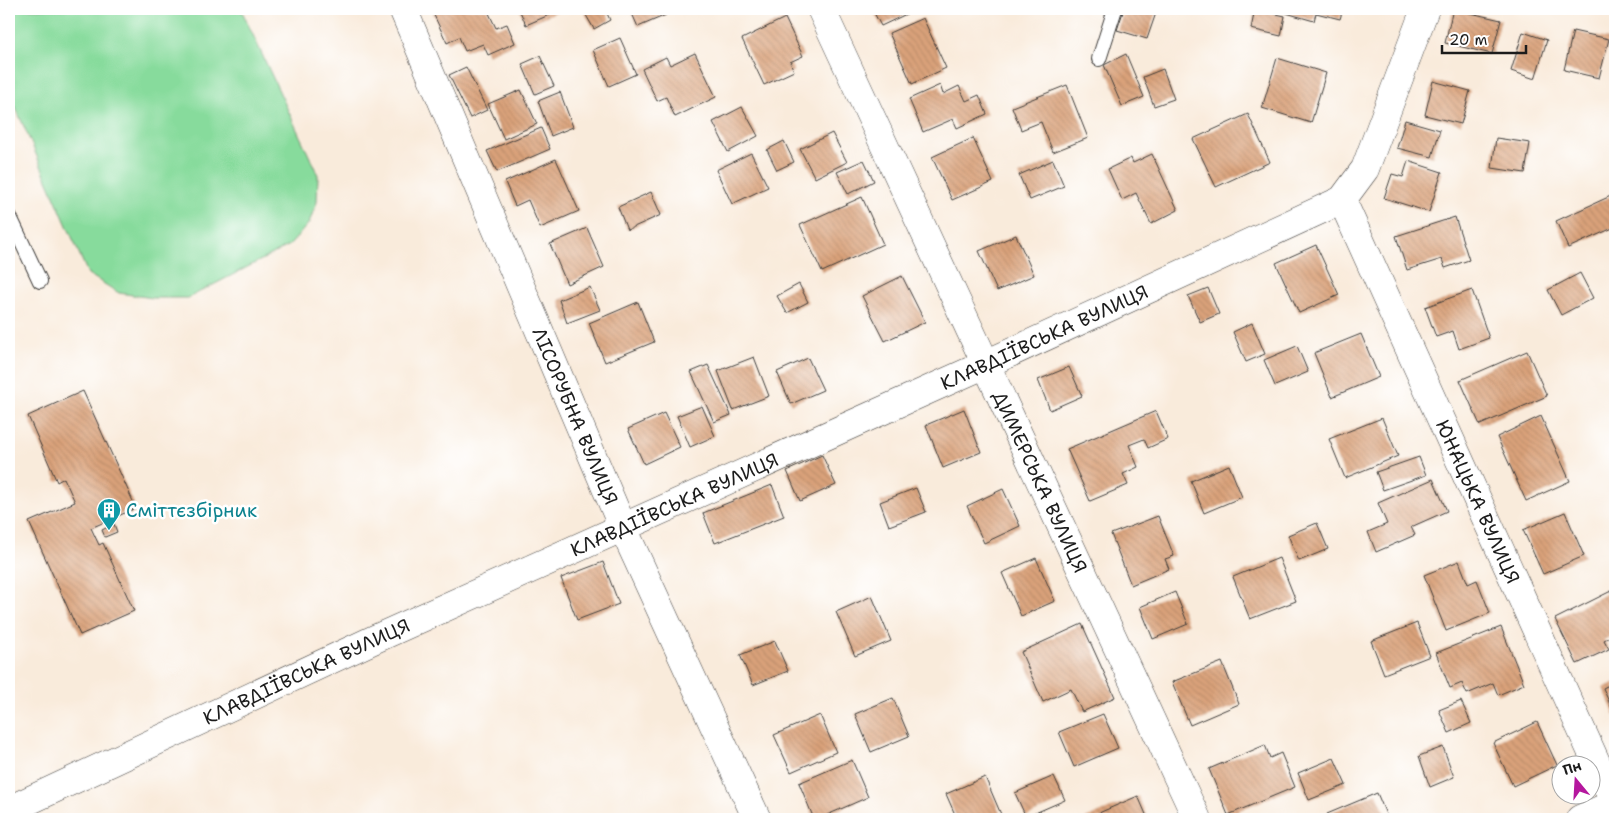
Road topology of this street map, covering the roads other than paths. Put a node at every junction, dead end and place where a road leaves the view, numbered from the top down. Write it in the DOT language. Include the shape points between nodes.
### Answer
graph roads {
  1 [pos="403,9"];
  2 [pos="821,9"];
  3 [pos="1115,9"];
  4 [pos="1426,9"];
  5 [pos="1100,59"];
  6 [pos="1342,200"];
  7 [pos="9,215"];
  8 [pos="40,280"];
  9 [pos="986,364"];
  10 [pos="623,528"];
  11 [pos="1615,804"];
  12 [pos="9,810"];
  13 [pos="757,819"];
  14 [pos="1197,819"];
  15 [pos="1580,819"];
  1 -- 10 [label="street, ЛІСОРУБНА ВУЛИЦЯ"];
  2 -- 9 [label="street, ДИМЕРСЬКА ВУЛИЦЯ"];
  3 -- 5 [label="lane"];
  4 -- 6 [label="street" via="1365,169"];
  6 -- 9 [label="street, КЛАВДІЇВСЬКА ВУЛИЦЯ"];
  6 -- 11 [label="street, ЮНАЦЬКА ВУЛИЦЯ"];
  7 -- 8 [label="lane"];
  9 -- 10 [label="street, КЛАВДІЇВСЬКА ВУЛИЦЯ"];
  9 -- 14 [label="street, ДИМЕРСЬКА ВУЛИЦЯ"];
  10 -- 12 [label="street, КЛАВДІЇВСЬКА ВУЛИЦЯ" via="375,639"];
  10 -- 13 [label="street, ЛІСОРУБНА ВУЛИЦЯ"];
  11 -- 15 [label="street"];
}
